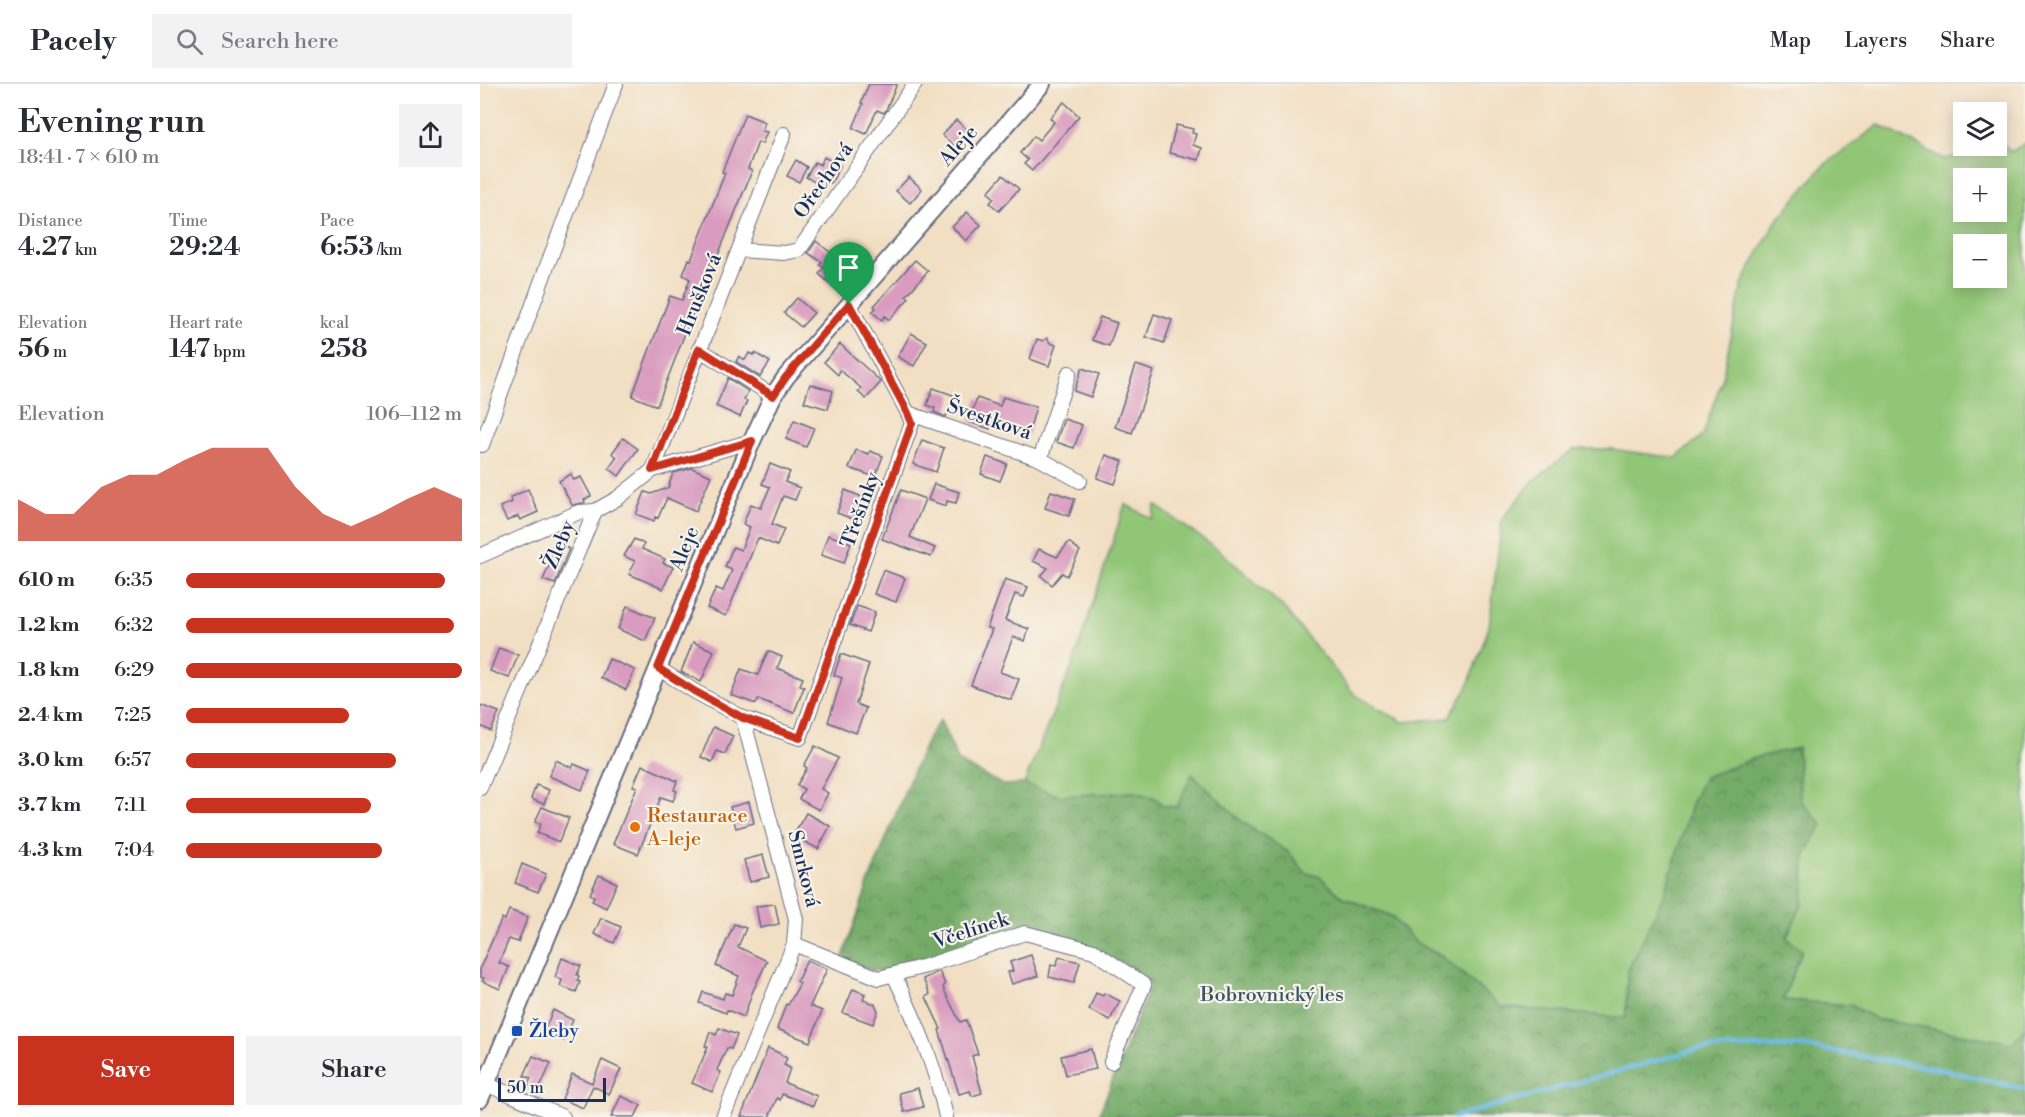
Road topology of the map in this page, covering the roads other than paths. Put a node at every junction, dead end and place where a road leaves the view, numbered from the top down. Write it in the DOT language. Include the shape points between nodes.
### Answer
graph roads {
  1 [pos="616,84"];
  2 [pos="915,84"];
  3 [pos="1042,84"];
  4 [pos="784,134"];
  5 [pos="739,250"];
  6 [pos="849,304"];
  7 [pos="699,349"];
  8 [pos="1069,373"];
  9 [pos="773,396"];
  10 [pos="908,413"];
  11 [pos="752,441"];
  12 [pos="482,446"];
  13 [pos="1040,459"];
  14 [pos="652,470"];
  15 [pos="1080,481"];
  16 [pos="595,512"];
  17 [pos="480,556"];
  18 [pos="658,668"];
  19 [pos="743,718"];
  20 [pos="480,788"];
  21 [pos="794,944"];
  22 [pos="894,975"];
  23 [pos="1111,1062"];
  24 [pos="483,1092"];
  25 [pos="563,1117"];
  26 [pos="723,1117"];
  27 [pos="946,1117"];
  1 -- 12 [label="street"];
  2 -- 5 [label="street, Ořechová" via="799,250"];
  3 -- 6 [label="street, Aleje"];
  4 -- 5 [label="street, Hrušková"];
  5 -- 7 [label="street, Hrušková"];
  6 -- 9 [label="street, Aleje"];
  6 -- 10 [label="street"];
  7 -- 9 [label="street"];
  7 -- 14 [label="street, Hrušková"];
  8 -- 13 [label="street, Švestková"];
  9 -- 11 [label="street, Aleje"];
  10 -- 13 [label="street, Švestková"];
  10 -- 19 [label="street, Třešínky" via="912,423 900,460 800,738"];
  11 -- 14 [label="street, Žleby"];
  11 -- 18 [label="street, Aleje"];
  13 -- 15 [label="street"];
  14 -- 16 [label="street, Žleby"];
  16 -- 17 [label="street" via="579,512"];
  16 -- 20 [label="street, Žleby"];
  18 -- 19 [label="street"];
  18 -- 24 [label="street, Aleje"];
  19 -- 21 [label="street, Smrková" via="796,919"];
  21 -- 22 [label="street, Včelínek" via="879,978"];
  21 -- 26 [label="street, Smrková"];
  22 -- 23 [label="street, Včelínek" via="1025,933 1094,951 1144,985"];
  22 -- 27 [label="street" via="931,1060"];
  24 -- 25 [label="street"];
}
